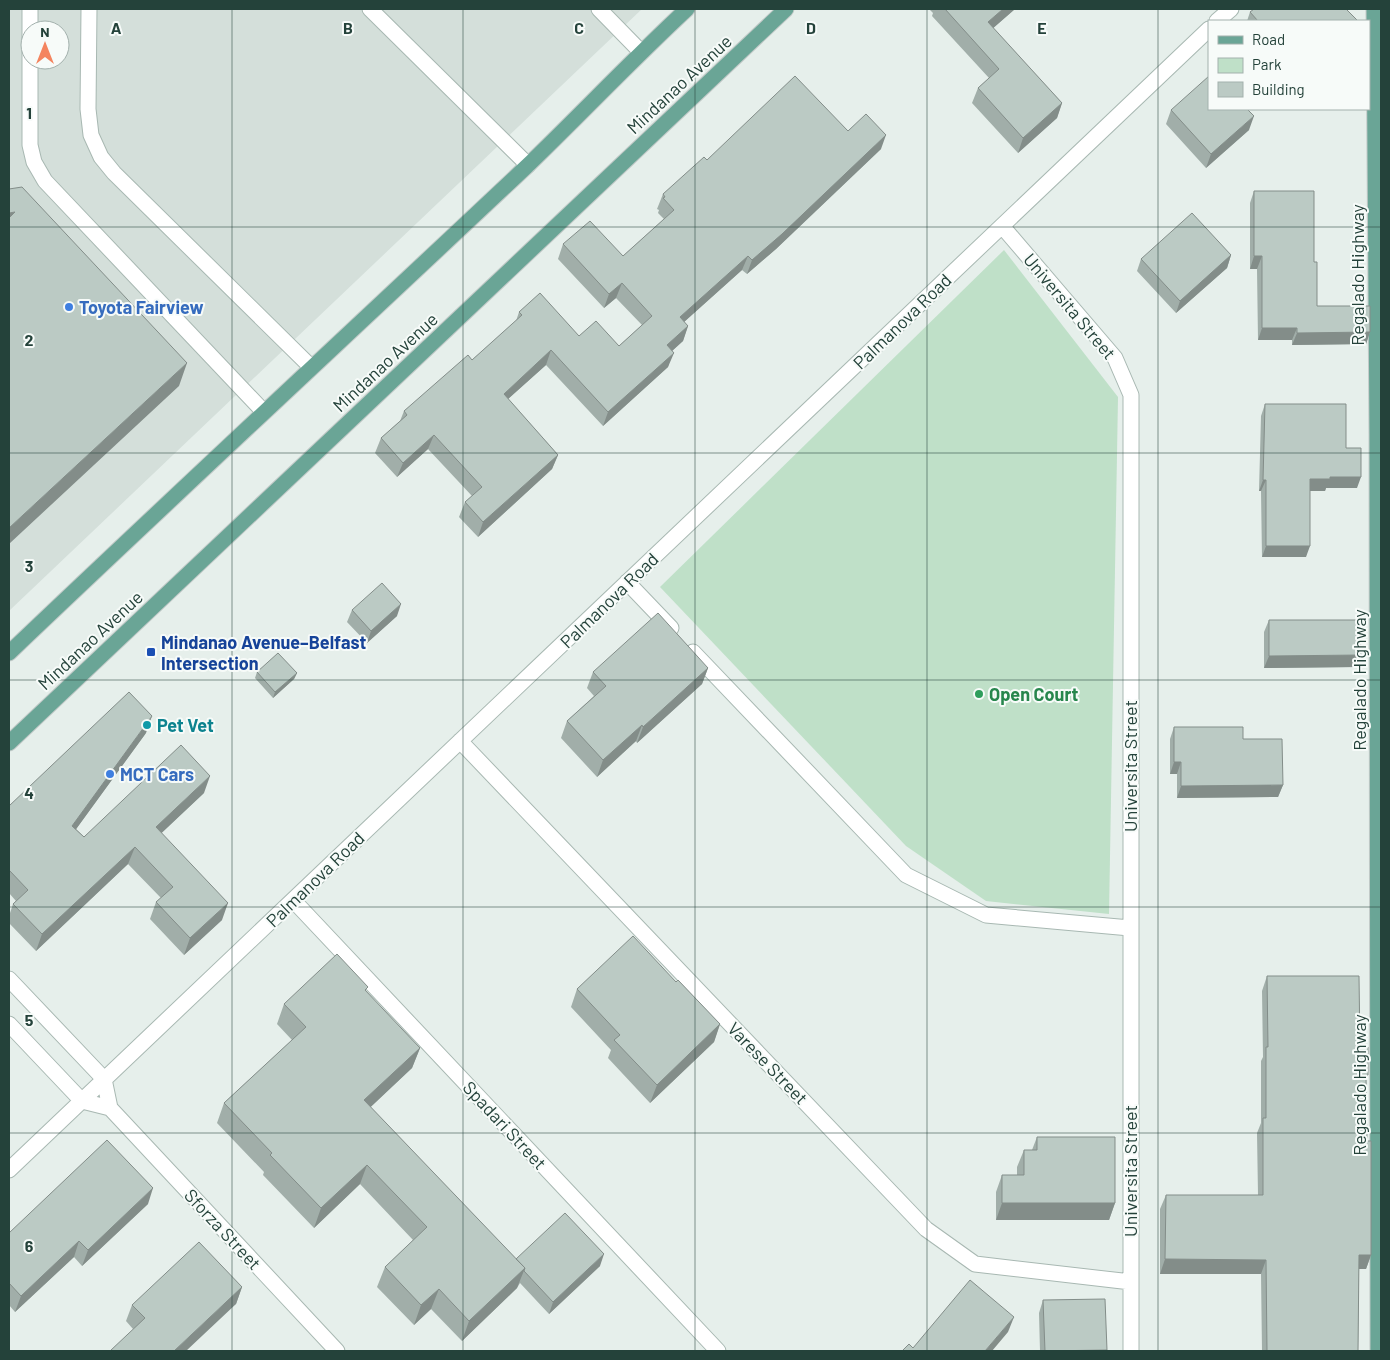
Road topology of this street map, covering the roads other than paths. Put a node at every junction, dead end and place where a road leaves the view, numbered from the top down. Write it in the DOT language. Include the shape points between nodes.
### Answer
graph roads {
  1 [pos="30,9"];
  2 [pos="89,9"];
  3 [pos="370,9"];
  4 [pos="599,9"];
  5 [pos="687,9"];
  6 [pos="786,9"];
  7 [pos="1230,9"];
  8 [pos="1374,9"];
  9 [pos="1218,20"];
  10 [pos="1208,30"];
  11 [pos="641,52"];
  12 [pos="528,165"];
  13 [pos="1002,226"];
  14 [pos="311,367"];
  15 [pos="1379,383"];
  16 [pos="264,412"];
  17 [pos="1379,434"];
  18 [pos="627,582"];
  19 [pos="9,653"];
  20 [pos="460,741"];
  21 [pos="9,743"];
  22 [pos="293,900"];
  23 [pos="1130,928"];
  24 [pos="9,979"];
  25 [pos="9,1024"];
  26 [pos="104,1079"];
  27 [pos="82,1101"];
  28 [pos="110,1108"];
  29 [pos="9,1170"];
  30 [pos="1131,1282"];
  31 [pos="337,1351"];
  32 [pos="718,1351"];
  33 [pos="1130,1351"];
  34 [pos="1378,1351"];
  1 -- 16 [label="street" via="30,145 34,162 45,181"];
  2 -- 14 [label="street" via="88,109 91,135 101,157"];
  3 -- 12 [label="street"];
  4 -- 11 [label="street"];
  5 -- 11 [label="main road"];
  6 -- 21 [label="main road, Mindanao Avenue"];
  7 -- 9 [label="street"];
  8 -- 15 [label="main road, Regalado Highway"];
  10 -- 13 [label="street, Palmanova Road"];
  11 -- 12 [label="main road"];
  12 -- 14 [label="main road"];
  13 -- 18 [label="street, Palmanova Road"];
  13 -- 23 [label="street, Universita Street" via="1115,358 1131,395"];
  14 -- 16 [label="main road"];
  15 -- 17 [label="main road, Regalado Highway"];
  16 -- 19 [label="main road"];
  17 -- 34 [label="main road, Regalado Highway"];
  18 -- 20 [label="street, Palmanova Road"];
  18 -- 23 [label="street" via="906,875 986,915"];
  20 -- 22 [label="street, Palmanova Road"];
  20 -- 30 [label="street, Varese Street" via="926,1229 975,1264"];
  22 -- 26 [label="street, Palmanova Road"];
  22 -- 32 [label="street, Spadari Street"];
  23 -- 30 [label="street, Universita Street"];
  24 -- 26 [label="street"];
  25 -- 27 [label="street"];
  26 -- 27 [label="street, Palmanova Road"];
  26 -- 28 [label="street"];
  27 -- 28 [label="street"];
  27 -- 29 [label="street, Palmanova Road"];
  28 -- 31 [label="street, Sforza Street"];
  30 -- 33 [label="street, Universita Street"];
}
